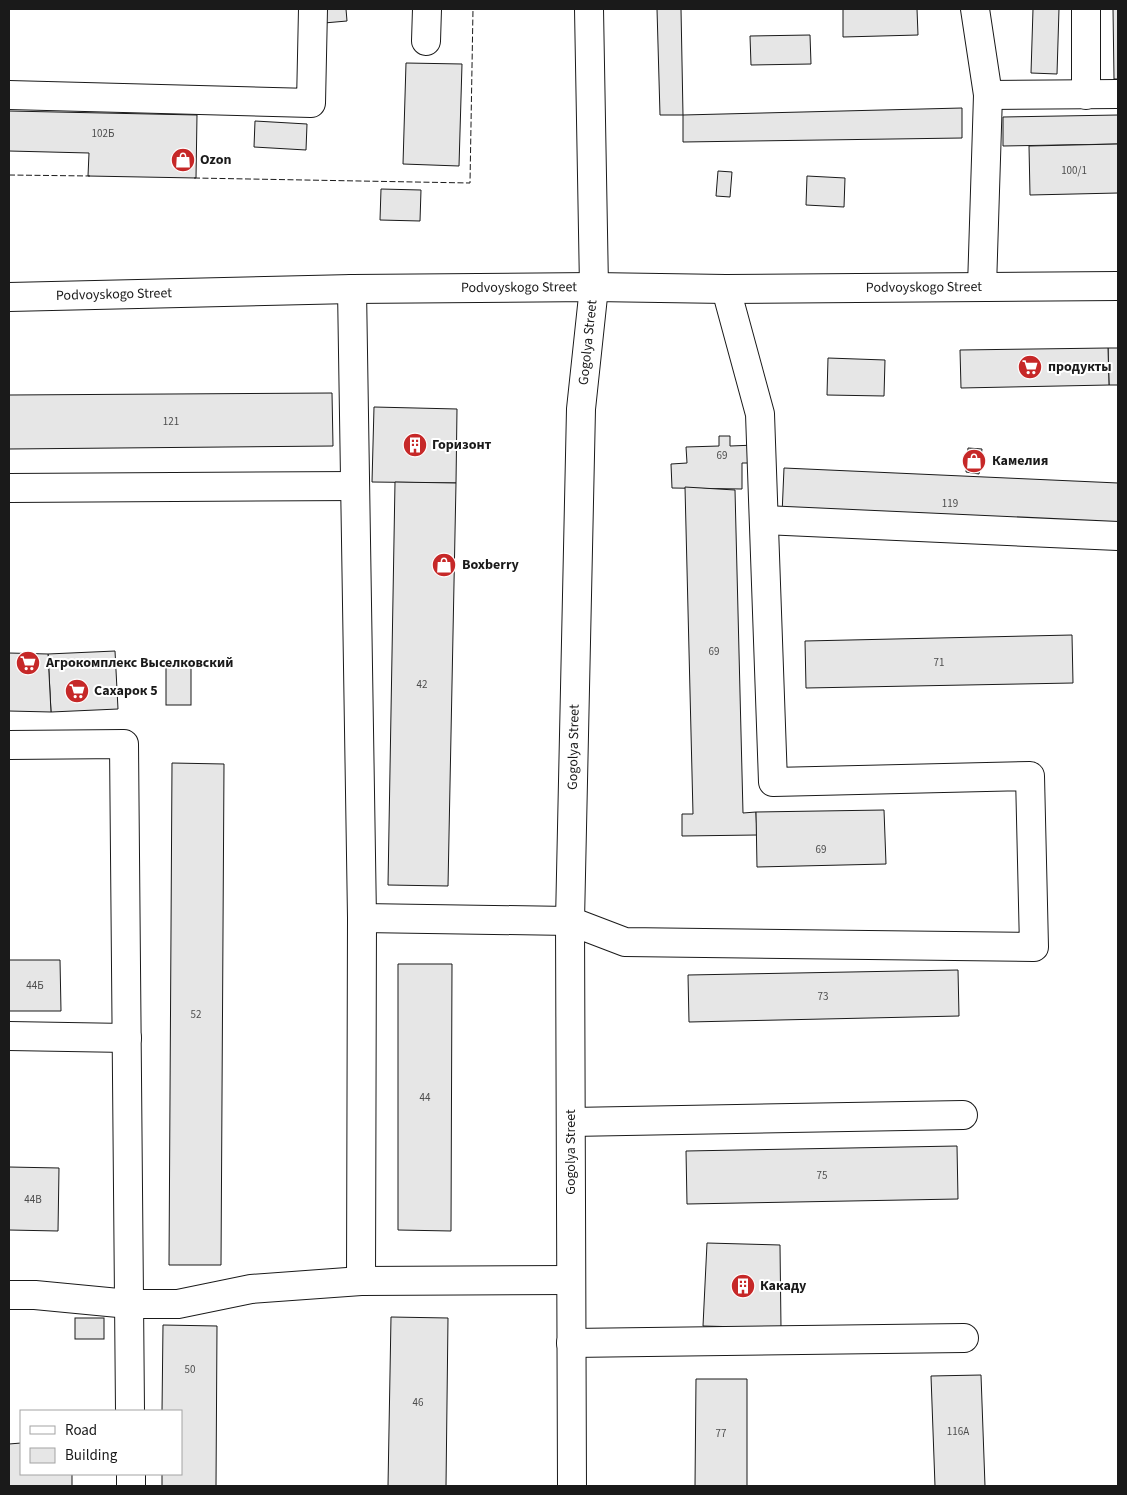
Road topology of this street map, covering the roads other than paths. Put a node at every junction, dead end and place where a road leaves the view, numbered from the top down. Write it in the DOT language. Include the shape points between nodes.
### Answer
graph roads {
  1 [pos="313,9"];
  2 [pos="427,9"];
  3 [pos="589,9"];
  4 [pos="975,9"];
  5 [pos="1086,9"];
  6 [pos="426,41"];
  7 [pos="1118,94"];
  8 [pos="9,95"];
  9 [pos="988,95"];
  10 [pos="1086,95"];
  11 [pos="1118,286"];
  12 [pos="594,287"];
  13 [pos="982,287"];
  14 [pos="352,289"];
  15 [pos="726,289"];
  16 [pos="9,297"];
  17 [pos="355,486"];
  18 [pos="9,488"];
  19 [pos="764,520"];
  20 [pos="1118,536"];
  21 [pos="9,745"];
  22 [pos="362,918"];
  23 [pos="570,921"];
  24 [pos="9,1036"];
  25 [pos="127,1038"];
  26 [pos="963,1114"];
  27 [pos="571,1122"];
  28 [pos="571,1280"];
  29 [pos="361,1281"];
  30 [pos="9,1295"];
  31 [pos="129,1304"];
  32 [pos="964,1338"];
  33 [pos="571,1343"];
  34 [pos="130,1410"];
  35 [pos="572,1486"];
  1 -- 8 [label="main road" via="311,103"];
  2 -- 6 [label="main road"];
  3 -- 12 [label="main road, Gogolya Street"];
  4 -- 9 [label="main road"];
  5 -- 10 [label="main road"];
  7 -- 10 [label="main road"];
  9 -- 10 [label="main road"];
  9 -- 13 [label="main road"];
  11 -- 13 [label="main road, Podvoyskogo Street"];
  12 -- 14 [label="main road, Podvoyskogo Street"];
  12 -- 15 [label="main road, Podvoyskogo Street"];
  12 -- 23 [label="main road, Gogolya Street" via="581,409"];
  13 -- 15 [label="main road, Podvoyskogo Street"];
  14 -- 16 [label="main road, Podvoyskogo Street"];
  14 -- 17 [label="main road"];
  15 -- 19 [label="main road" via="760,414"];
  17 -- 18 [label="main road"];
  17 -- 22 [label="main road"];
  19 -- 20 [label="main road"];
  19 -- 23 [label="main road" via="773,782 1030,776 1034,947 625,942"];
  21 -- 25 [label="main road" via="124,744"];
  22 -- 23 [label="main road"];
  22 -- 29 [label="main road"];
  23 -- 27 [label="main road, Gogolya Street"];
  24 -- 25 [label="main road"];
  25 -- 31 [label="main road"];
  26 -- 27 [label="main road"];
  27 -- 28 [label="main road, Gogolya Street"];
  28 -- 29 [label="main road"];
  28 -- 33 [label="main road, Gogolya Street"];
  29 -- 31 [label="main road" via="251,1290 178,1304"];
  30 -- 31 [label="main road"];
  31 -- 34 [label="main road"];
  32 -- 33 [label="main road"];
  33 -- 35 [label="main road, Gogolya Street"];
}
